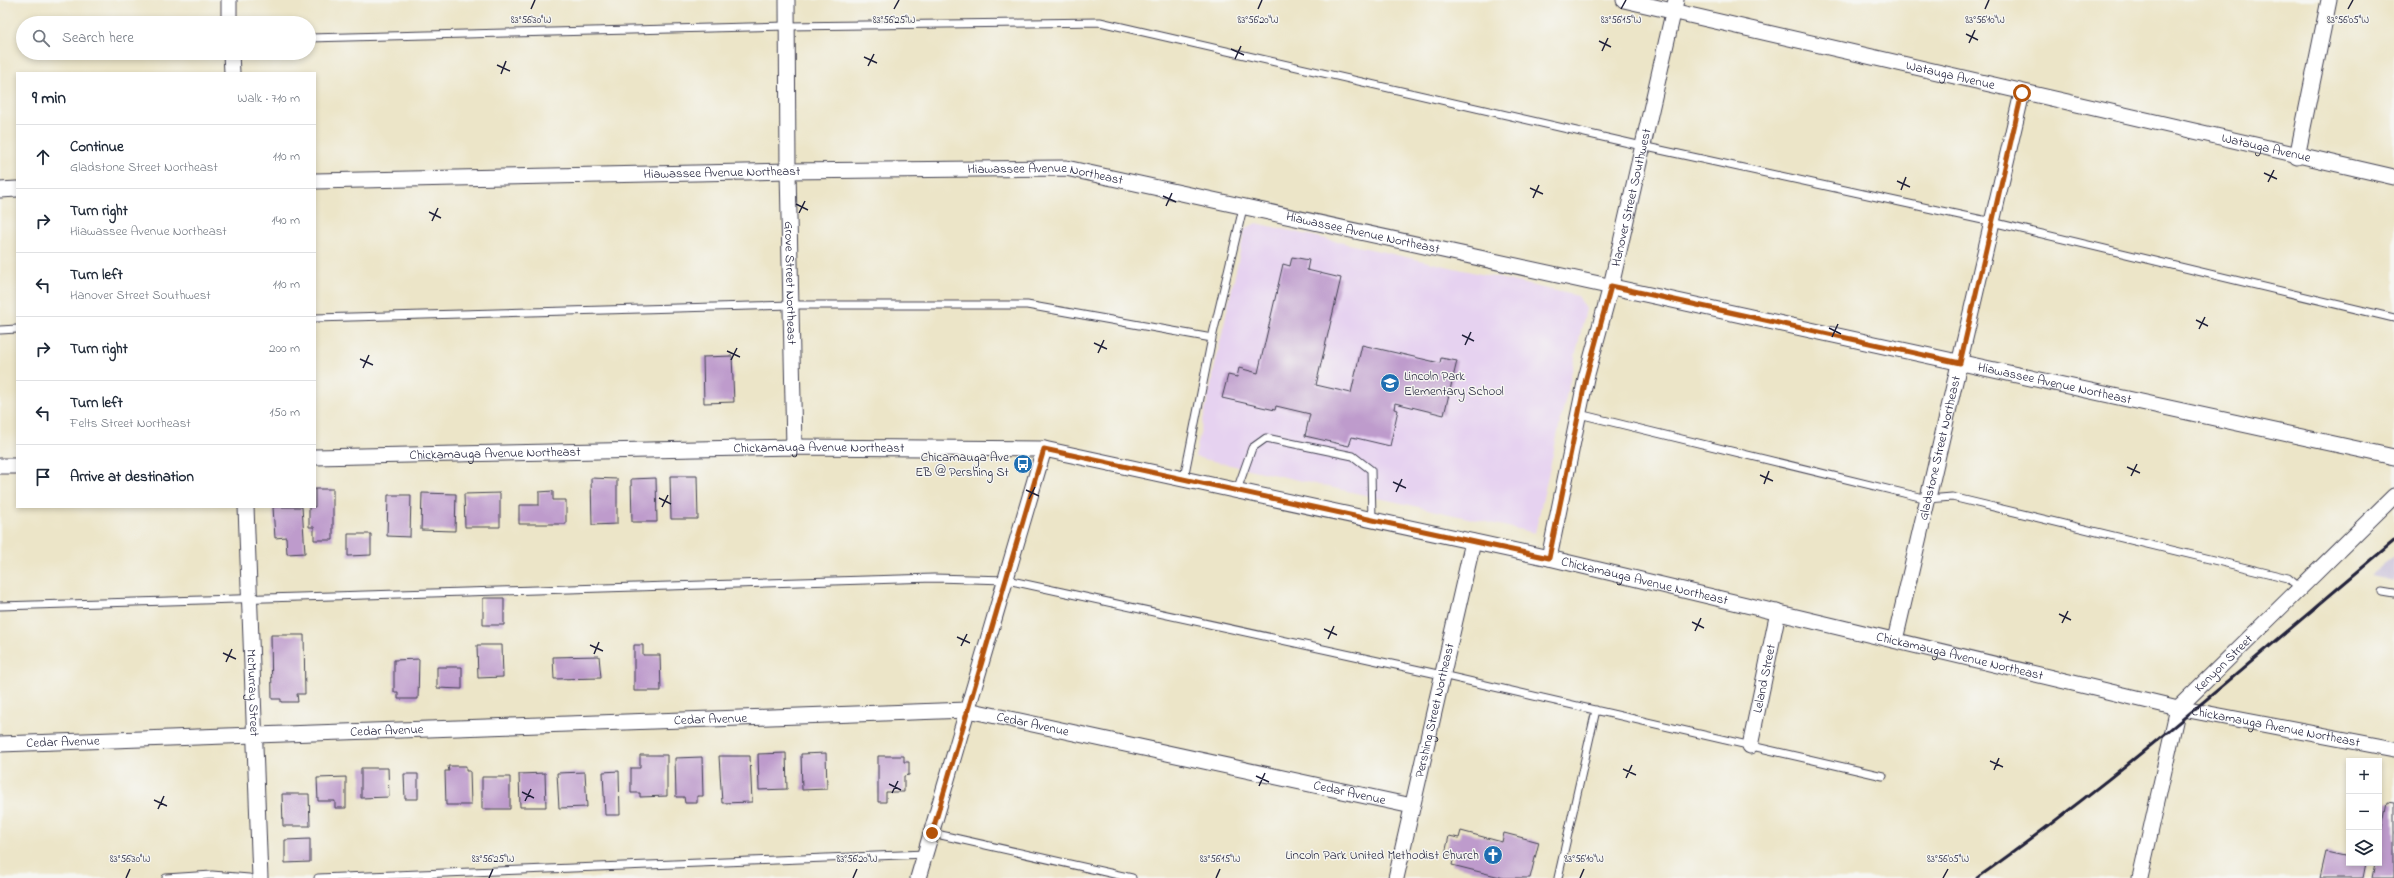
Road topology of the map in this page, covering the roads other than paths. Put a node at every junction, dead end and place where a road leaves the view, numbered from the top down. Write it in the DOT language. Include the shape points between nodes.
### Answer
graph roads {
  1 [pos="229,0"];
  2 [pos="787,0"];
  3 [pos="1624,0"];
  4 [pos="2329,0"];
  5 [pos="1674,5"];
  6 [pos="229,16"];
  7 [pos="787,26"];
  8 [pos="316,38"];
  9 [pos="231,60"];
  10 [pos="232,72"];
  11 [pos="2022,93"];
  12 [pos="1642,146"];
  13 [pos="2297,156"];
  14 [pos="788,171"];
  15 [pos="2394,177"];
  16 [pos="316,181"];
  17 [pos="16,189"];
  18 [pos="0,190"];
  19 [pos="1243,208"];
  20 [pos="1992,222"];
  21 [pos="1611,286"];
  22 [pos="791,305"];
  23 [pos="316,318"];
  24 [pos="2394,318"];
  25 [pos="16,329"];
  26 [pos="0,330"];
  27 [pos="1212,338"];
  28 [pos="1960,363"];
  29 [pos="1579,414"];
  30 [pos="794,447"];
  31 [pos="1044,449"];
  32 [pos="316,456"];
  33 [pos="2394,457"];
  34 [pos="0,466"];
  35 [pos="16,466"];
  36 [pos="1184,478"];
  37 [pos="1237,490"];
  38 [pos="2394,496"];
  39 [pos="1928,499"];
  40 [pos="246,508"];
  41 [pos="1372,520"];
  42 [pos="1472,542"];
  43 [pos="1549,558"];
  44 [pos="1007,580"];
  45 [pos="2300,588"];
  46 [pos="2382,592"];
  47 [pos="2394,594"];
  48 [pos="249,598"];
  49 [pos="0,606"];
  50 [pos="1778,612"];
  51 [pos="1895,640"];
  52 [pos="1442,675"];
  53 [pos="2178,708"];
  54 [pos="968,710"];
  55 [pos="1596,710"];
  56 [pos="256,736"];
  57 [pos="0,744"];
  58 [pos="1750,746"];
  59 [pos="2394,749"];
  60 [pos="1883,776"];
  61 [pos="1412,806"];
  62 [pos="932,833"];
  63 [pos="926,854"];
  64 [pos="166,878"];
  65 [pos="249,878"];
  66 [pos="260,878"];
  67 [pos="318,878"];
  68 [pos="918,878"];
  69 [pos="1132,878"];
  70 [pos="1396,878"];
  71 [pos="1558,878"];
  72 [pos="2140,878"];
  1 -- 6 [label="street"];
  2 -- 7 [label="street, Grove Street Northeast"];
  3 -- 5 [label="street, Watauga Avenue"];
  4 -- 13 [label="street"];
  5 -- 11 [label="street, Watauga Avenue"];
  5 -- 12 [label="street, Hanover Street Southwest"];
  7 -- 8 [label="lane"];
  7 -- 12 [label="lane" via="1100,22"];
  7 -- 14 [label="street, Grove Street Northeast"];
  9 -- 10 [label="street"];
  11 -- 13 [label="street, Watauga Avenue"];
  11 -- 20 [label="street, Gladstone Street Northeast"];
  12 -- 20 [label="lane"];
  12 -- 21 [label="street, Hanover Street Southwest"];
  13 -- 15 [label="street, Watauga Avenue"];
  14 -- 16 [label="street, Hiawassee Avenue Northeast"];
  14 -- 19 [label="street, Hiawassee Avenue Northeast" via="1066,168"];
  14 -- 22 [label="street, Grove Street Northeast"];
  17 -- 18 [label="street"];
  19 -- 21 [label="street, Hiawassee Avenue Northeast"];
  19 -- 27 [label="lane"];
  20 -- 24 [label="lane"];
  20 -- 28 [label="street, Gladstone Street Northeast"];
  21 -- 28 [label="street, Hiawassee Avenue Northeast"];
  21 -- 29 [label="street, Hanover Street Southwest"];
  22 -- 23 [label="lane"];
  22 -- 27 [label="lane" via="1027,305"];
  22 -- 30 [label="street, Grove Street Northeast"];
  25 -- 26 [label="lane"];
  27 -- 36 [label="lane"];
  28 -- 33 [label="street, Hiawassee Avenue Northeast"];
  28 -- 39 [label="street, Gladstone Street Northeast"];
  29 -- 39 [label="lane"];
  29 -- 43 [label="street, Hanover Street Southwest"];
  30 -- 31 [label="street, Chickamauga Avenue Northeast"];
  30 -- 32 [label="street, Chickamauga Avenue Northeast"];
  31 -- 36 [label="street, Chickamauga Avenue Northeast"];
  31 -- 44 [label="street"];
  34 -- 35 [label="street"];
  36 -- 37 [label="street, Chickamauga Avenue Northeast"];
  37 -- 41 [label="street, Chickamauga Avenue Northeast"];
  37 -- 41 [label="lane" via="1252,448 1266,438 1353,456 1371,470"];
  38 -- 45 [label="street, Kenyon Street"];
  39 -- 45 [label="lane" via="1952,497 2288,578"];
  39 -- 51 [label="street, Gladstone Street Northeast"];
  40 -- 48 [label="street, McMurray Street"];
  41 -- 42 [label="street, Chickamauga Avenue Northeast"];
  42 -- 43 [label="street, Chickamauga Avenue Northeast"];
  42 -- 52 [label="street, Pershing Street Northeast"];
  43 -- 50 [label="street, Chickamauga Avenue Northeast"];
  44 -- 48 [label="lane" via="934,578"];
  44 -- 52 [label="lane"];
  44 -- 54 [label="street"];
  45 -- 53 [label="street, Kenyon Street"];
  46 -- 47 [label="lane"];
  48 -- 49 [label="lane"];
  48 -- 56 [label="street, McMurray Street"];
  50 -- 51 [label="street, Chickamauga Avenue Northeast"];
  50 -- 58 [label="street, Leland Street"];
  51 -- 53 [label="street, Chickamauga Avenue Northeast"];
  52 -- 55 [label="lane"];
  52 -- 61 [label="street, Pershing Street Northeast"];
  53 -- 59 [label="street, Chickamauga Avenue Northeast"];
  53 -- 72 [label="street"];
  54 -- 56 [label="street, Cedar Avenue"];
  54 -- 61 [label="street, Cedar Avenue"];
  54 -- 62 [label="street"];
  55 -- 58 [label="lane"];
  55 -- 71 [label="lane"];
  56 -- 57 [label="street, Cedar Avenue"];
  56 -- 66 [label="street, McMurray Street"];
  58 -- 60 [label="lane"];
  61 -- 70 [label="street, Pershing Street Northeast"];
  62 -- 63 [label="street"];
  62 -- 69 [label="lane"];
  63 -- 67 [label="lane"];
  63 -- 68 [label="street"];
  64 -- 65 [label="lane" via="212,875"];
}
